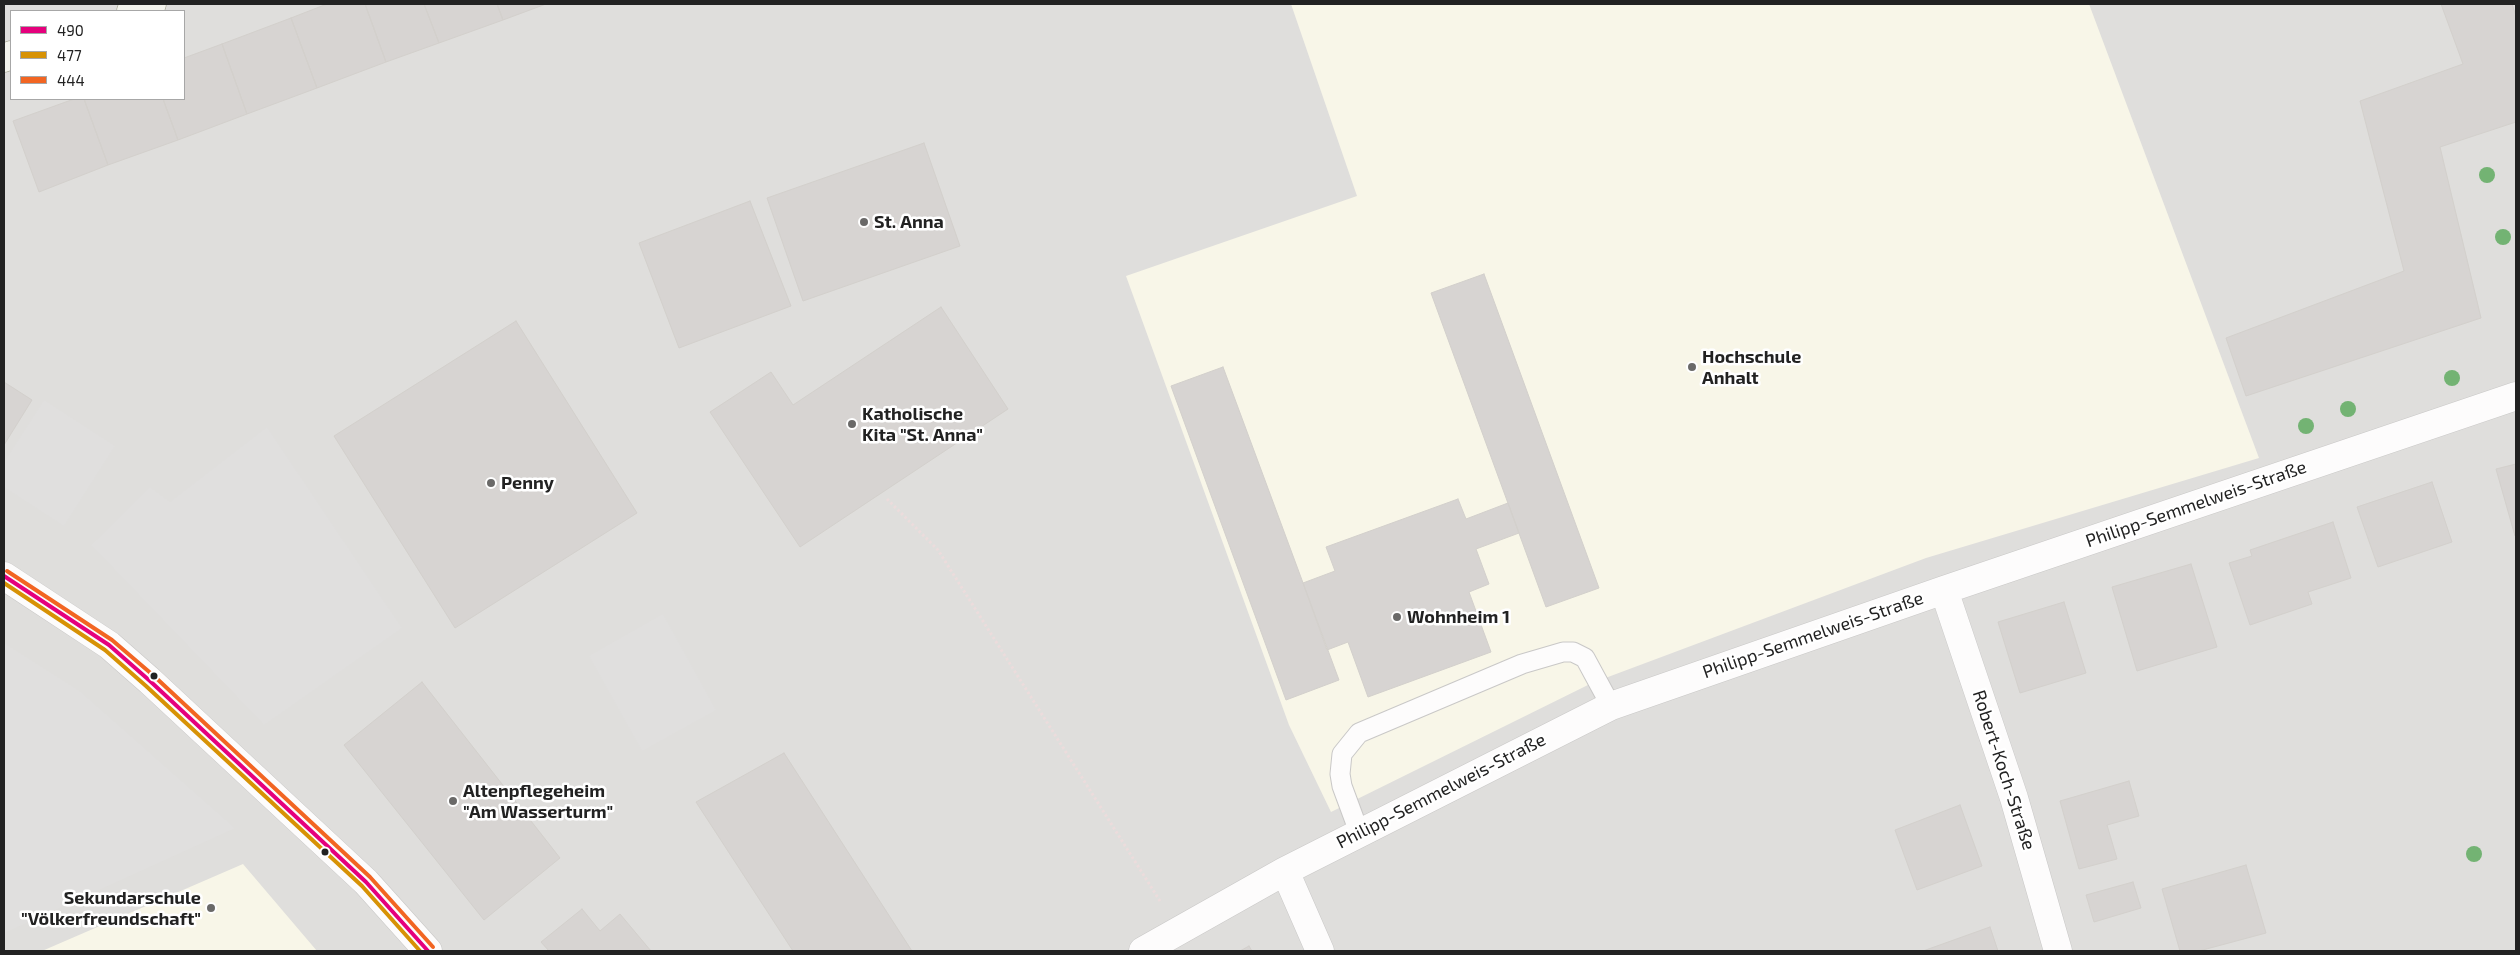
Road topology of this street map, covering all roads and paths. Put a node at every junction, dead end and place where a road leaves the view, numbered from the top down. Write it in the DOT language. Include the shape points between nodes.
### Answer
graph roads {
  1 [pos="152,4"];
  2 [pos="134,10"];
  3 [pos="2516,396"];
  4 [pos="887,500"];
  5 [pos="4,576"];
  6 [pos="1944,590"];
  7 [pos="1611,706"];
  8 [pos="1359,832"];
  9 [pos="1285,871"];
  10 [pos="1179,930"];
  11 [pos="428,951"];
  12 [pos="1143,951"];
  13 [pos="1320,951"];
  14 [pos="2058,951"];
  1 -- 2 [label="main road"];
  3 -- 6 [label="street, Philipp-Semmelweis-Straße"];
  4 -- 10 [label="path" via="938,550"];
  5 -- 11 [label="street" via="110,645 143,674 366,882"];
  6 -- 7 [label="street, Philipp-Semmelweis-Straße"];
  6 -- 14 [label="street, Robert-Koch-Straße" via="2014,798"];
  7 -- 8 [label="street, Philipp-Semmelweis-Straße"];
  7 -- 8 [label="lane" via="1585,658 1573,652 1563,652 1522,664 1359,733 1345,748 1340,764 1342,786"];
  8 -- 9 [label="street, Philipp-Semmelweis-Straße"];
  9 -- 10 [label="street, Philipp-Semmelweis-Straße"];
  9 -- 13 [label="street"];
  10 -- 12 [label="street, Philipp-Semmelweis-Straße"];
}
